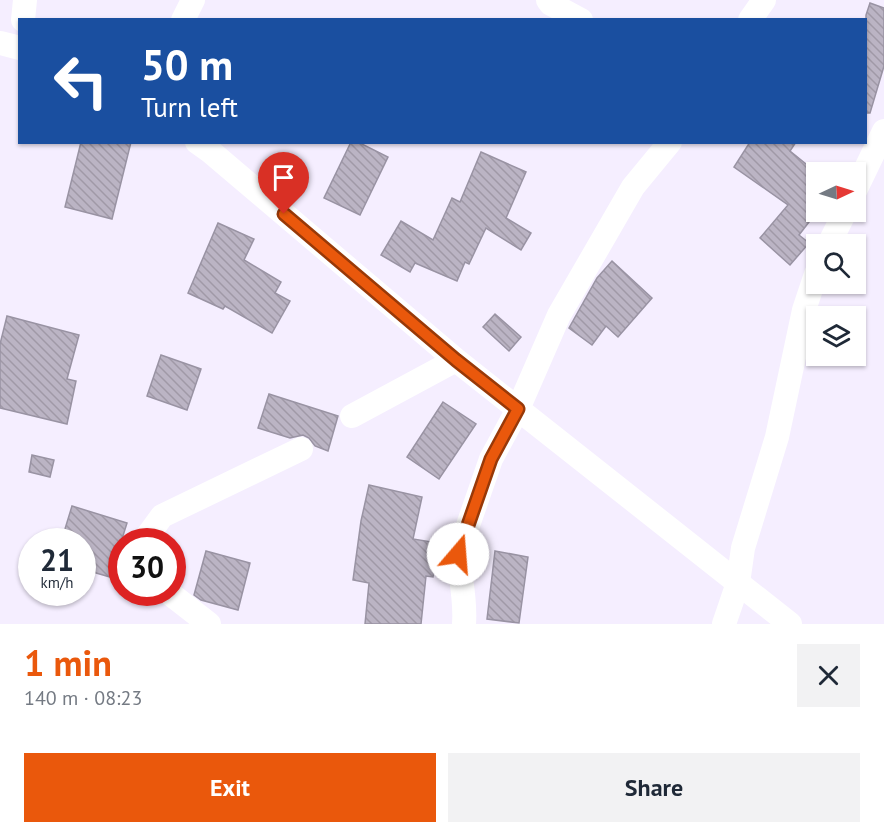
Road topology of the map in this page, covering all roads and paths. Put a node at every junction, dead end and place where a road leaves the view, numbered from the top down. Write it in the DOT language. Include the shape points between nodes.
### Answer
graph roads {
  1 [pos="25,0"];
  2 [pos="193,0"];
  3 [pos="548,0"];
  4 [pos="764,0"];
  5 [pos="23,18"];
  6 [pos="184,18"];
  7 [pos="577,18"];
  8 [pos="751,18"];
  9 [pos="0,43"];
  10 [pos="18,48"];
  11 [pos="884,131"];
  12 [pos="200,144"];
  13 [pos="668,144"];
  14 [pos="866,168"];
  15 [pos="809,294"];
  16 [pos="456,360"];
  17 [pos="518,409"];
  18 [pos="352,416"];
  19 [pos="301,449"];
  20 [pos="154,528"];
  21 [pos="738,583"];
  22 [pos="186,606"];
  23 [pos="209,624"];
  24 [pos="464,624"];
  25 [pos="724,624"];
  26 [pos="790,624"];
  1 -- 5 [label="street"];
  2 -- 6 [label="street"];
  3 -- 7 [label="street"];
  4 -- 8 [label="street"];
  9 -- 10 [label="street"];
  11 -- 14 [label="street"];
  12 -- 16 [label="street"];
  13 -- 17 [label="street" via="633,187 564,304"];
  15 -- 21 [label="street" via="777,436 743,548"];
  16 -- 17 [label="street"];
  16 -- 18 [label="street"];
  17 -- 21 [label="street"];
  17 -- 24 [label="street" via="491,459 458,554 465,599"];
  19 -- 20 [label="street" via="162,516"];
  21 -- 25 [label="street"];
  21 -- 26 [label="street"];
  22 -- 23 [label="street"];
}
